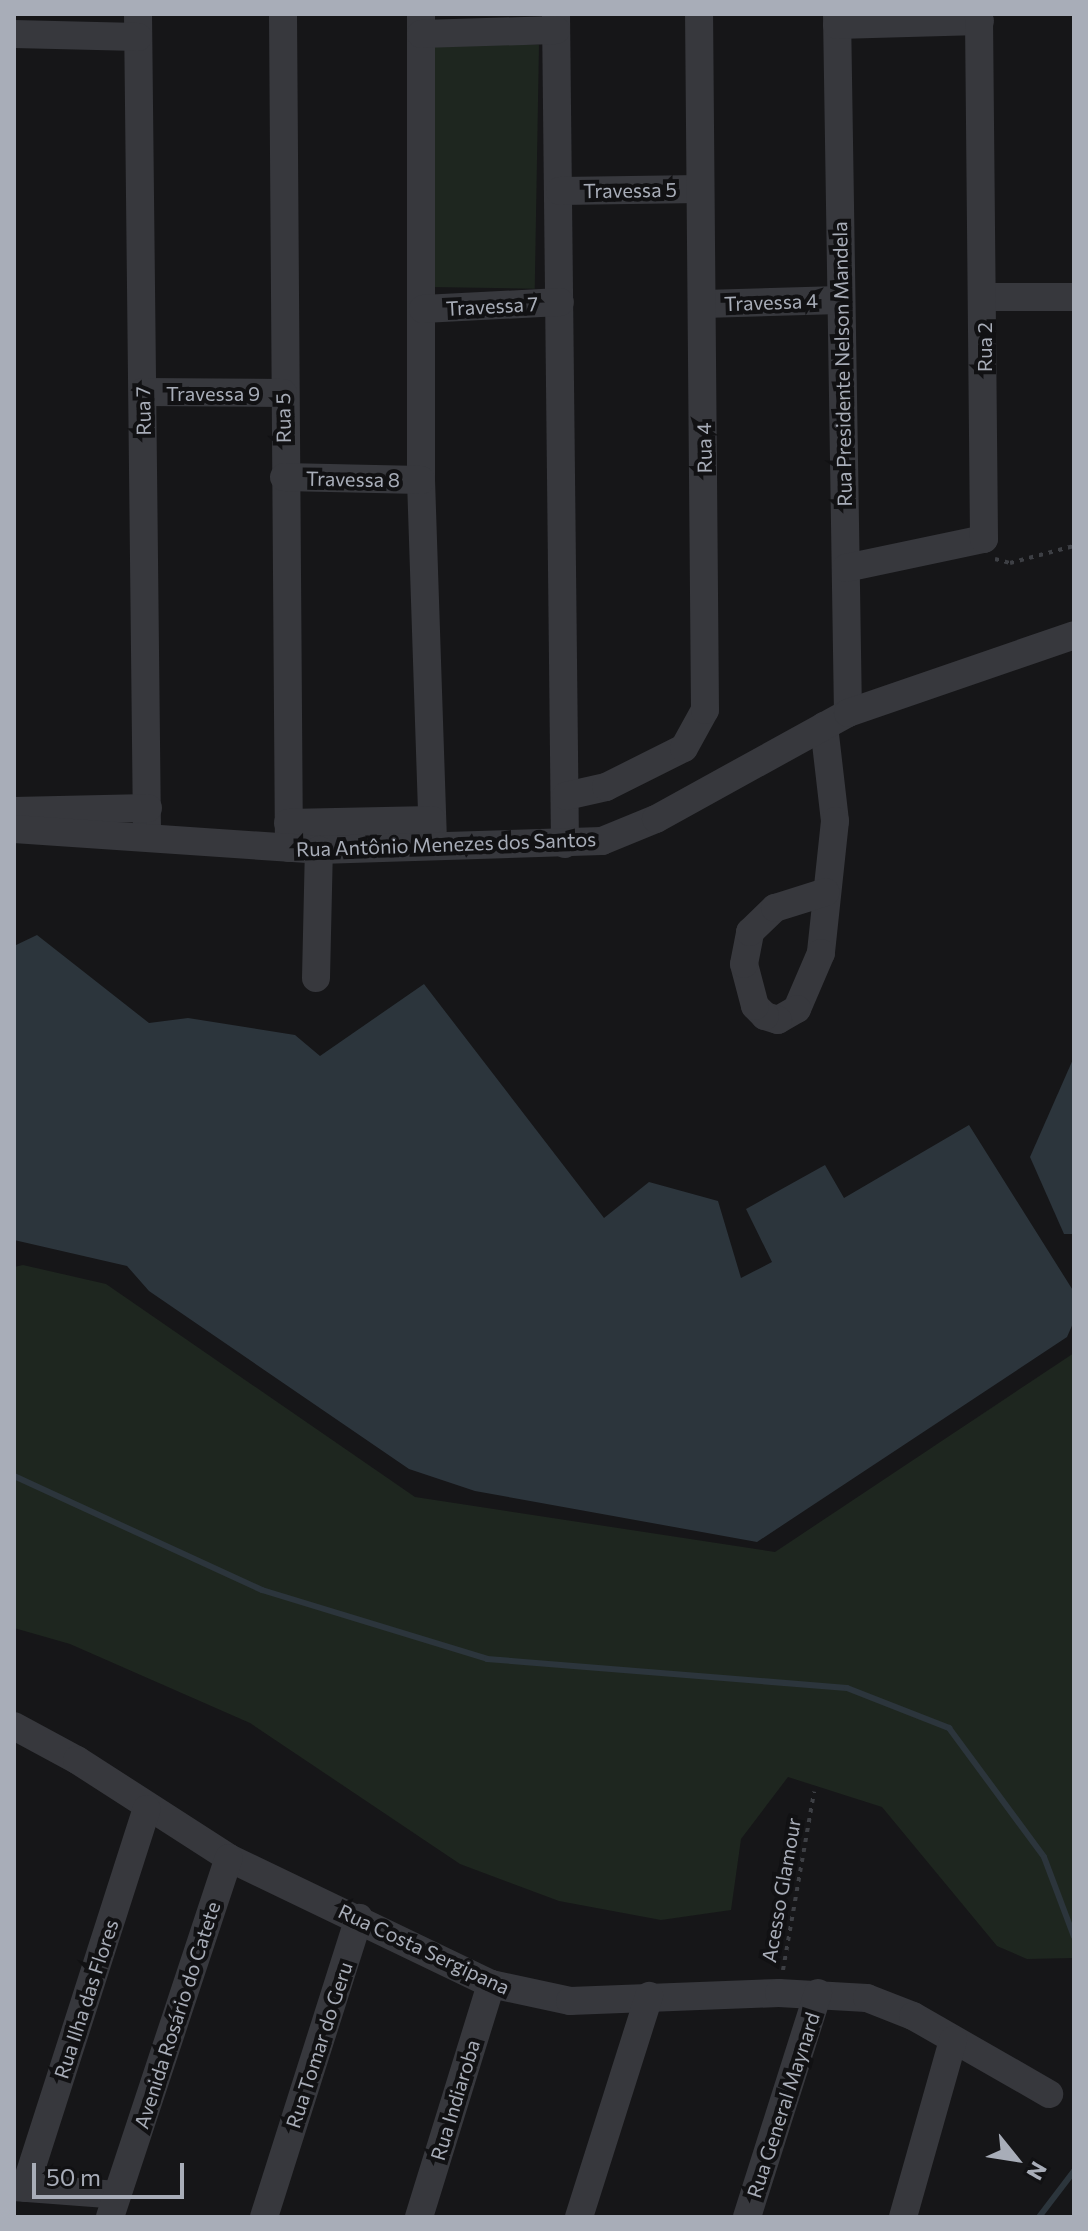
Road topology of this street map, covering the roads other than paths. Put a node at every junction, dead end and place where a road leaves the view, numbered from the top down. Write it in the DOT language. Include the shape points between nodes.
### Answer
graph roads {
  1 [pos="283,14"];
  2 [pos="699,14"];
  3 [pos="980,17"];
  4 [pos="837,20"];
  5 [pos="556,22"];
  6 [pos="421,24"];
  7 [pos="138,25"];
  8 [pos="14,34"];
  9 [pos="700,189"];
  10 [pos="560,191"];
  11 [pos="984,297"];
  12 [pos="1074,297"];
  13 [pos="840,300"];
  14 [pos="560,302"];
  15 [pos="703,304"];
  16 [pos="423,309"];
  17 [pos="143,392"];
  18 [pos="283,393"];
  19 [pos="284,477"];
  20 [pos="421,480"];
  21 [pos="846,568"];
  22 [pos="1074,635"];
  23 [pos="836,720"];
  24 [pos="566,796"];
  25 [pos="148,808"];
  26 [pos="14,811"];
  27 [pos="14,829"];
  28 [pos="432,833"];
  29 [pos="147,836"];
  30 [pos="289,836"];
  31 [pos="565,844"];
  32 [pos="319,850"];
  33 [pos="826,892"];
  34 [pos="316,978"];
  35 [pos="16,1732"];
  36 [pos="147,1809"];
  37 [pos="229,1858"];
  38 [pos="359,1918"];
  39 [pos="491,1984"];
  40 [pos="818,1993"];
  41 [pos="649,1996"];
  42 [pos="953,2040"];
  43 [pos="1049,2094"];
  44 [pos="19,2188"];
  45 [pos="113,2206"];
  46 [pos="264,2217"];
  47 [pos="419,2217"];
  48 [pos="579,2217"];
  49 [pos="747,2217"];
  50 [pos="903,2217"];
  1 -- 18 [label="street, Rua 5"];
  2 -- 9 [label="street, Rua 4"];
  3 -- 4 [label="street"];
  3 -- 11 [label="street, Rua 2"];
  4 -- 13 [label="street, Rua Presidente Nelson Mandela"];
  5 -- 6 [label="street"];
  5 -- 10 [label="street"];
  6 -- 16 [label="street"];
  7 -- 8 [label="street"];
  7 -- 17 [label="street, Rua 7"];
  9 -- 10 [label="street, Travessa 5"];
  9 -- 15 [label="street, Rua 4"];
  10 -- 14 [label="street"];
  11 -- 12 [label="street"];
  11 -- 21 [label="street, Rua 2" via="984,539"];
  13 -- 15 [label="street, Travessa 4"];
  13 -- 21 [label="street, Rua Presidente Nelson Mandela"];
  14 -- 16 [label="street, Travessa 7"];
  14 -- 24 [label="street"];
  15 -- 24 [label="street, Rua 4" via="702,721 675,753 606,787"];
  16 -- 20 [label="street"];
  17 -- 18 [label="street, Travessa 9"];
  17 -- 25 [label="street, Rua 7"];
  18 -- 19 [label="street, Rua 5"];
  19 -- 20 [label="street, Travessa 8"];
  19 -- 30 [label="street, Rua 5"];
  20 -- 28 [label="street"];
  21 -- 23 [label="street, Rua Presidente Nelson Mandela"];
  22 -- 23 [label="street, Rua Antônio Menezes dos Santos"];
  23 -- 31 [label="street, Rua Antônio Menezes dos Santos" via="631,830 602,841"];
  23 -- 33 [label="street, Rua Presidente Nelson Mandela" via="835,821"];
  24 -- 31 [label="street"];
  25 -- 26 [label="street"];
  25 -- 29 [label="street, Rua 7"];
  27 -- 29 [label="street, Rua Antônio Menezes dos Santos"];
  28 -- 30 [label="street"];
  28 -- 31 [label="street, Rua Antônio Menezes dos Santos"];
  28 -- 32 [label="street, Rua Antônio Menezes dos Santos"];
  29 -- 30 [label="street, Rua Antônio Menezes dos Santos"];
  30 -- 32 [label="street, Rua Antônio Menezes dos Santos"];
  32 -- 34 [label="street"];
  35 -- 36 [label="street, Rua Costa Sergipana"];
  36 -- 37 [label="street, Rua Costa Sergipana"];
  36 -- 44 [label="street, Rua Ilha das Flores"];
  37 -- 38 [label="street, Rua Costa Sergipana"];
  37 -- 45 [label="street, Avenida Rosário do Catete"];
  38 -- 39 [label="street, Rua Costa Sergipana"];
  38 -- 46 [label="street, Rua Tomar do Geru"];
  39 -- 41 [label="street, Rua Costa Sergipana" via="570,2001"];
  39 -- 47 [label="street, Rua Indiaroba"];
  40 -- 41 [label="street, Rua Costa Sergipana"];
  40 -- 42 [label="street, Rua Costa Sergipana" via="882,2003"];
  40 -- 49 [label="street, Rua General Maynard"];
  41 -- 48 [label="street"];
  42 -- 43 [label="street, Rua Costa Sergipana"];
  42 -- 50 [label="street"];
  44 -- 45 [label="street"];
}
